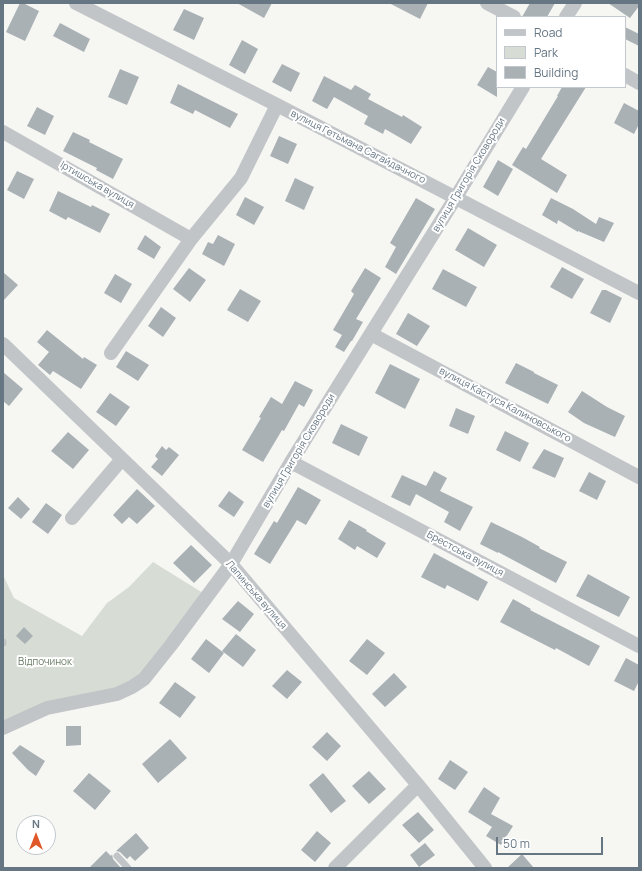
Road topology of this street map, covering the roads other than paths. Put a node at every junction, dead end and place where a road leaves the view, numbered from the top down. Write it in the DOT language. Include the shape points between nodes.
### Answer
graph roads {
  1 [pos="76,3"];
  2 [pos="487,3"];
  3 [pos="575,3"];
  4 [pos="512,16"];
  5 [pos="567,16"];
  6 [pos="626,76"];
  7 [pos="639,82"];
  8 [pos="522,88"];
  9 [pos="277,105"];
  10 [pos="3,132"];
  11 [pos="456,197"];
  12 [pos="191,239"];
  13 [pos="639,293"];
  14 [pos="371,334"];
  15 [pos="3,344"];
  16 [pos="112,353"];
  17 [pos="122,459"];
  18 [pos="291,462"];
  19 [pos="639,476"];
  20 [pos="72,518"];
  21 [pos="231,564"];
  22 [pos="639,646"];
  23 [pos="3,728"];
  24 [pos="418,785"];
  25 [pos="117,856"];
  26 [pos="128,868"];
  27 [pos="335,868"];
  28 [pos="486,868"];
  1 -- 9 [label="street, вулиця Гетьмана Сагайдачного"];
  2 -- 4 [label="street"];
  3 -- 5 [label="street"];
  6 -- 7 [label="street"];
  8 -- 11 [label="street, вулиця Григорія Сковороди"];
  9 -- 11 [label="street, вулиця Гетьмана Сагайдачного"];
  9 -- 12 [label="street" via="241,178"];
  10 -- 12 [label="street, Іртишська вулиця"];
  11 -- 13 [label="street, вулиця Гетьмана Сагайдачного"];
  11 -- 14 [label="street, вулиця Григорія Сковороди"];
  12 -- 16 [label="street"];
  14 -- 18 [label="street, вулиця Григорія Сковороди"];
  14 -- 19 [label="street, вулиця Кастуся Калиновського"];
  15 -- 17 [label="street, Лапинська вулиця"];
  17 -- 20 [label="street"];
  17 -- 21 [label="street, Лапинська вулиця"];
  18 -- 21 [label="street, вулиця Григорія Сковороди"];
  18 -- 22 [label="street, Брестська вулиця"];
  21 -- 23 [label="street, вулиця Григорія Сковороди" via="144,679 117,694 47,708"];
  21 -- 24 [label="street, Лапинська вулиця"];
  24 -- 27 [label="street"];
  24 -- 28 [label="street, Лапинська вулиця"];
  25 -- 26 [label="lane"];
}
